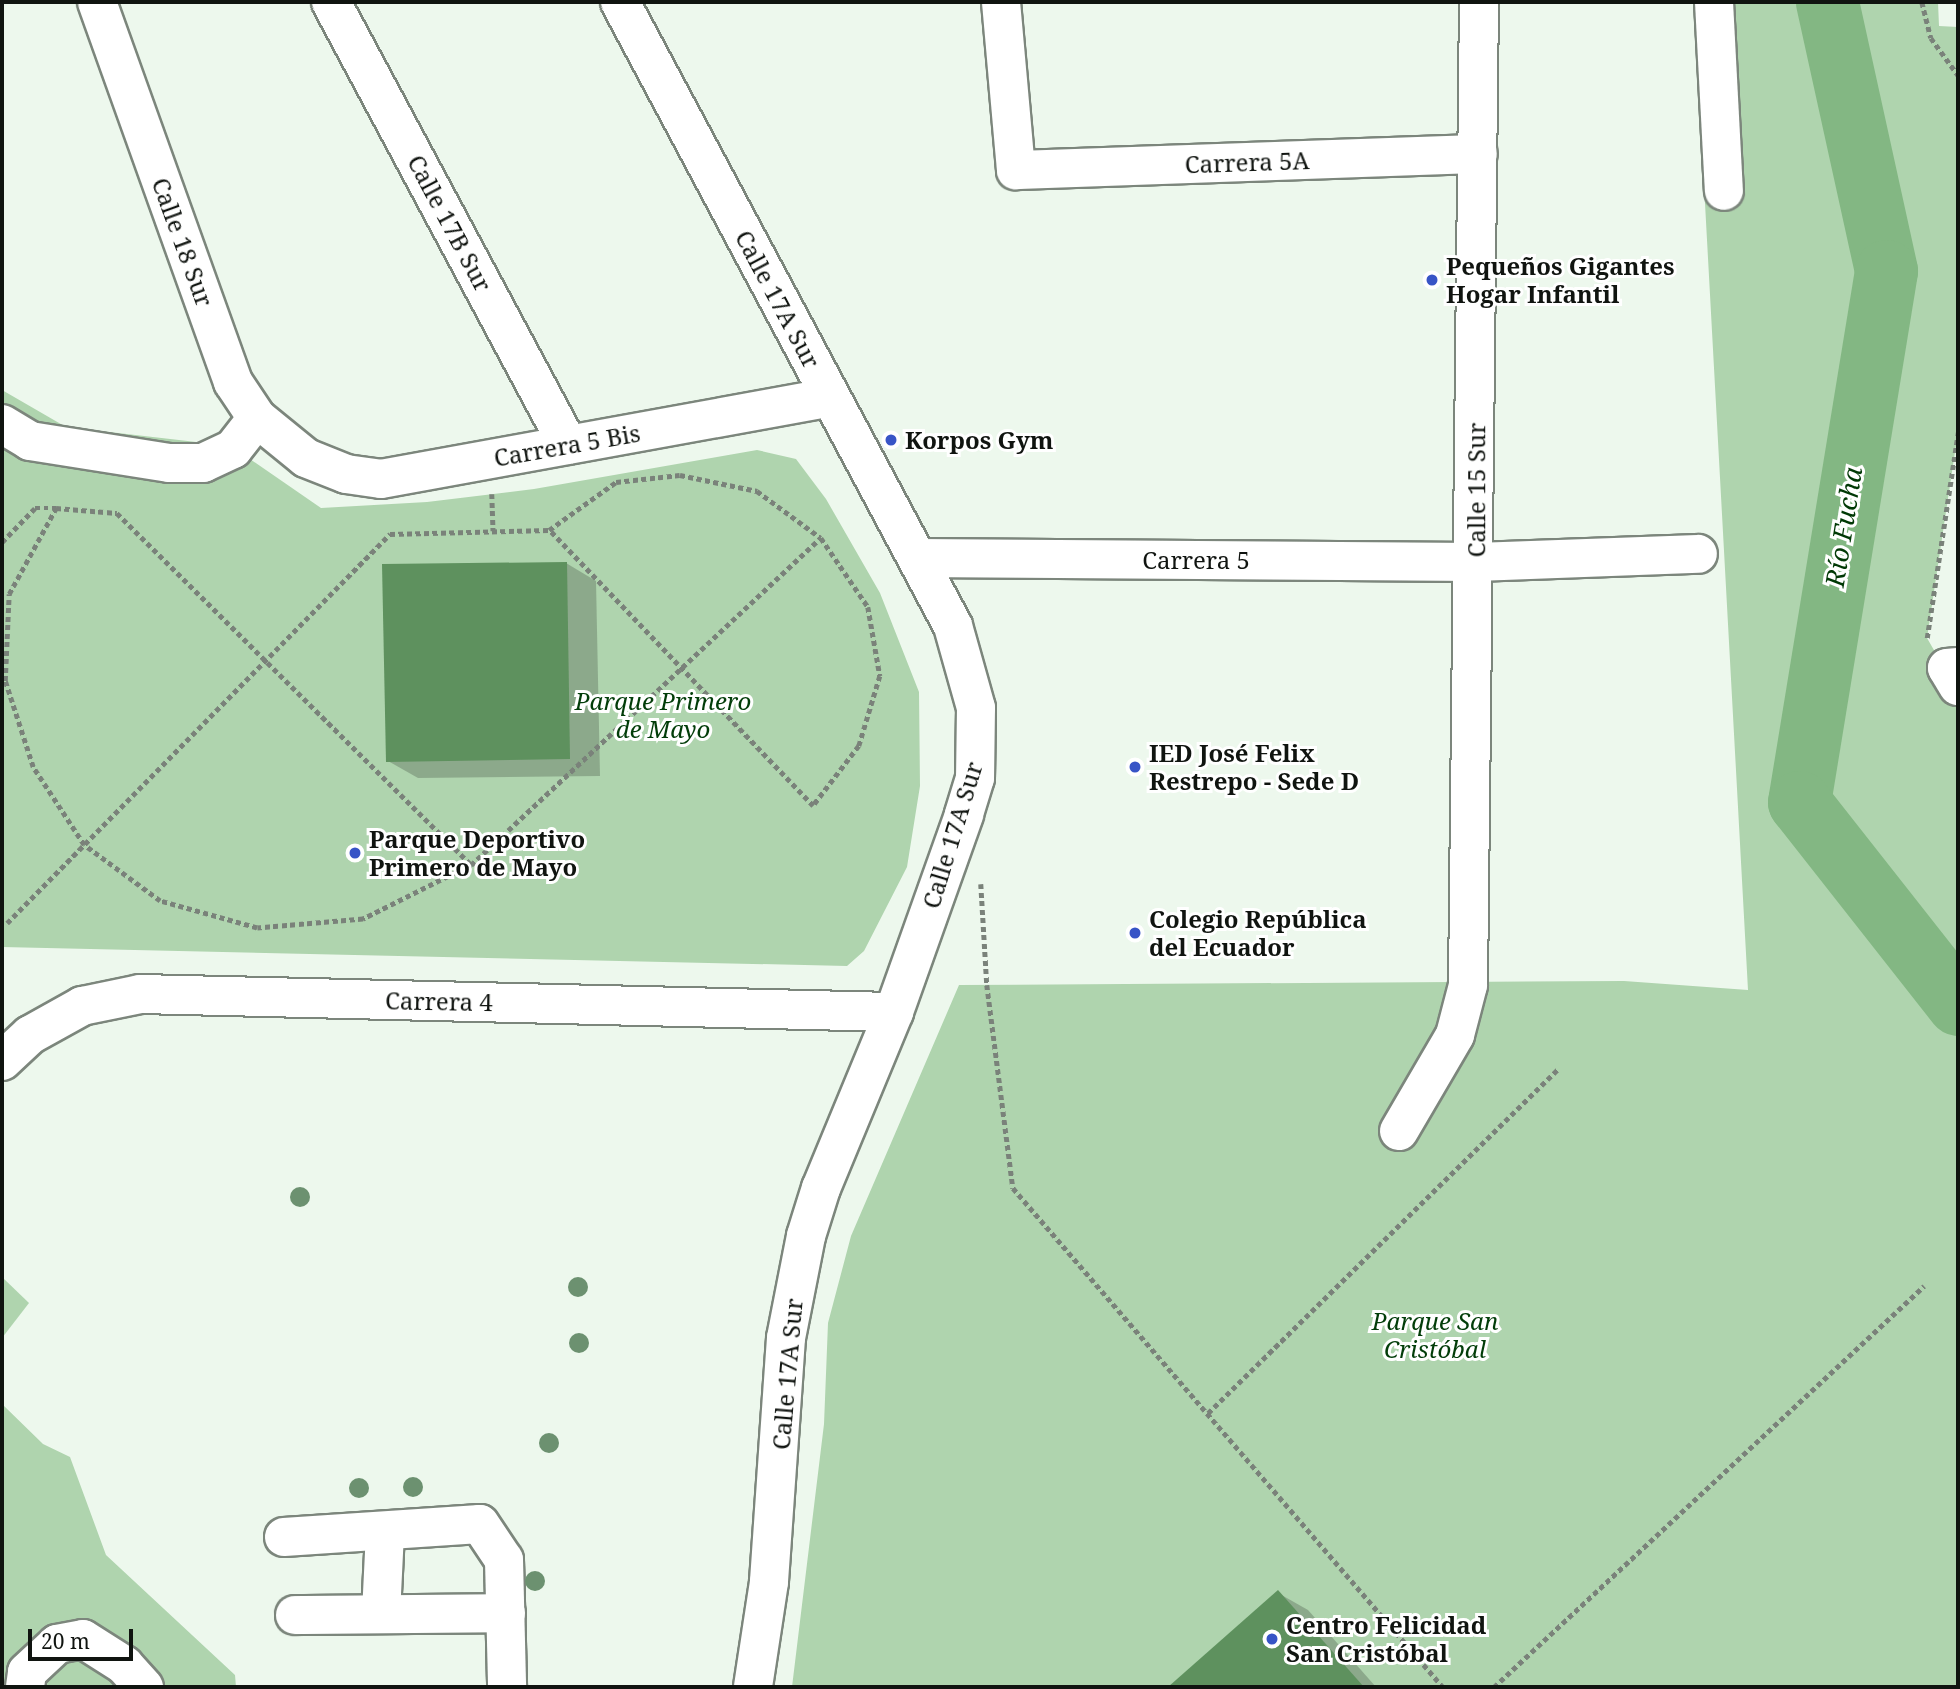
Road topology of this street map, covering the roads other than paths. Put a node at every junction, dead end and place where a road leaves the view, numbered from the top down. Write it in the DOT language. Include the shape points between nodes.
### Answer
graph roads {
  1 [pos="96,2"];
  2 [pos="331,2"];
  3 [pos="620,2"];
  4 [pos="1001,2"];
  5 [pos="1479,2"];
  6 [pos="1714,2"];
  7 [pos="1478,154"];
  8 [pos="1724,191"];
  9 [pos="831,397"];
  10 [pos="257,418"];
  11 [pos="2,424"];
  12 [pos="568,445"];
  13 [pos="306,458"];
  14 [pos="1698,554"];
  15 [pos="917,558"];
  16 [pos="1476,562"];
  17 [pos="894,1012"];
  18 [pos="2,1061"];
  19 [pos="1398,1131"];
  20 [pos="385,1531"];
  21 [pos="284,1537"];
  22 [pos="506,1613"];
  23 [pos="381,1614"];
  24 [pos="295,1615"];
  25 [pos="25,1687"];
  26 [pos="144,1687"];
  27 [pos="507,1687"];
  28 [pos="753,1687"];
  1 -- 10 [label="street, Calle 18 Sur" via="233,382"];
  2 -- 12 [label="street, Calle 17B Sur"];
  3 -- 9 [label="street, Calle 17A Sur"];
  4 -- 7 [label="street, Carrera 5A" via="1016,170"];
  5 -- 7 [label="street, Calle 15 Sur"];
  6 -- 8 [label="street"];
  7 -- 16 [label="street, Calle 15 Sur"];
  9 -- 12 [label="street, Carrera 5 Bis"];
  9 -- 15 [label="street, Calle 17A Sur"];
  10 -- 11 [label="street" via="233,449 203,463 169,463 30,440"];
  10 -- 13 [label="street, Calle 18 Sur"];
  12 -- 13 [label="street, Carrera 5 Bis" via="381,479 346,474"];
  14 -- 16 [label="street, Carrera 5"];
  15 -- 16 [label="street, Carrera 5"];
  15 -- 17 [label="street, Calle 17A Sur" via="964,652 978,743 975,778 964,815"];
  16 -- 19 [label="street, Calle 15 Sur" via="1468,978 1455,1035"];
  17 -- 18 [label="street, Carrera 4" via="140,994 82,1006 30,1035"];
  17 -- 28 [label="street, Calle 17A Sur" via="821,1188 794,1289 786,1338 769,1581"];
  20 -- 21 [label="street"];
  20 -- 22 [label="street" via="480,1524 504,1560"];
  20 -- 23 [label="street"];
  22 -- 23 [label="street"];
  22 -- 27 [label="street"];
  23 -- 24 [label="street"];
  25 -- 26 [label="street" via="27,1672 57,1644 83,1639 124,1665"];
}
